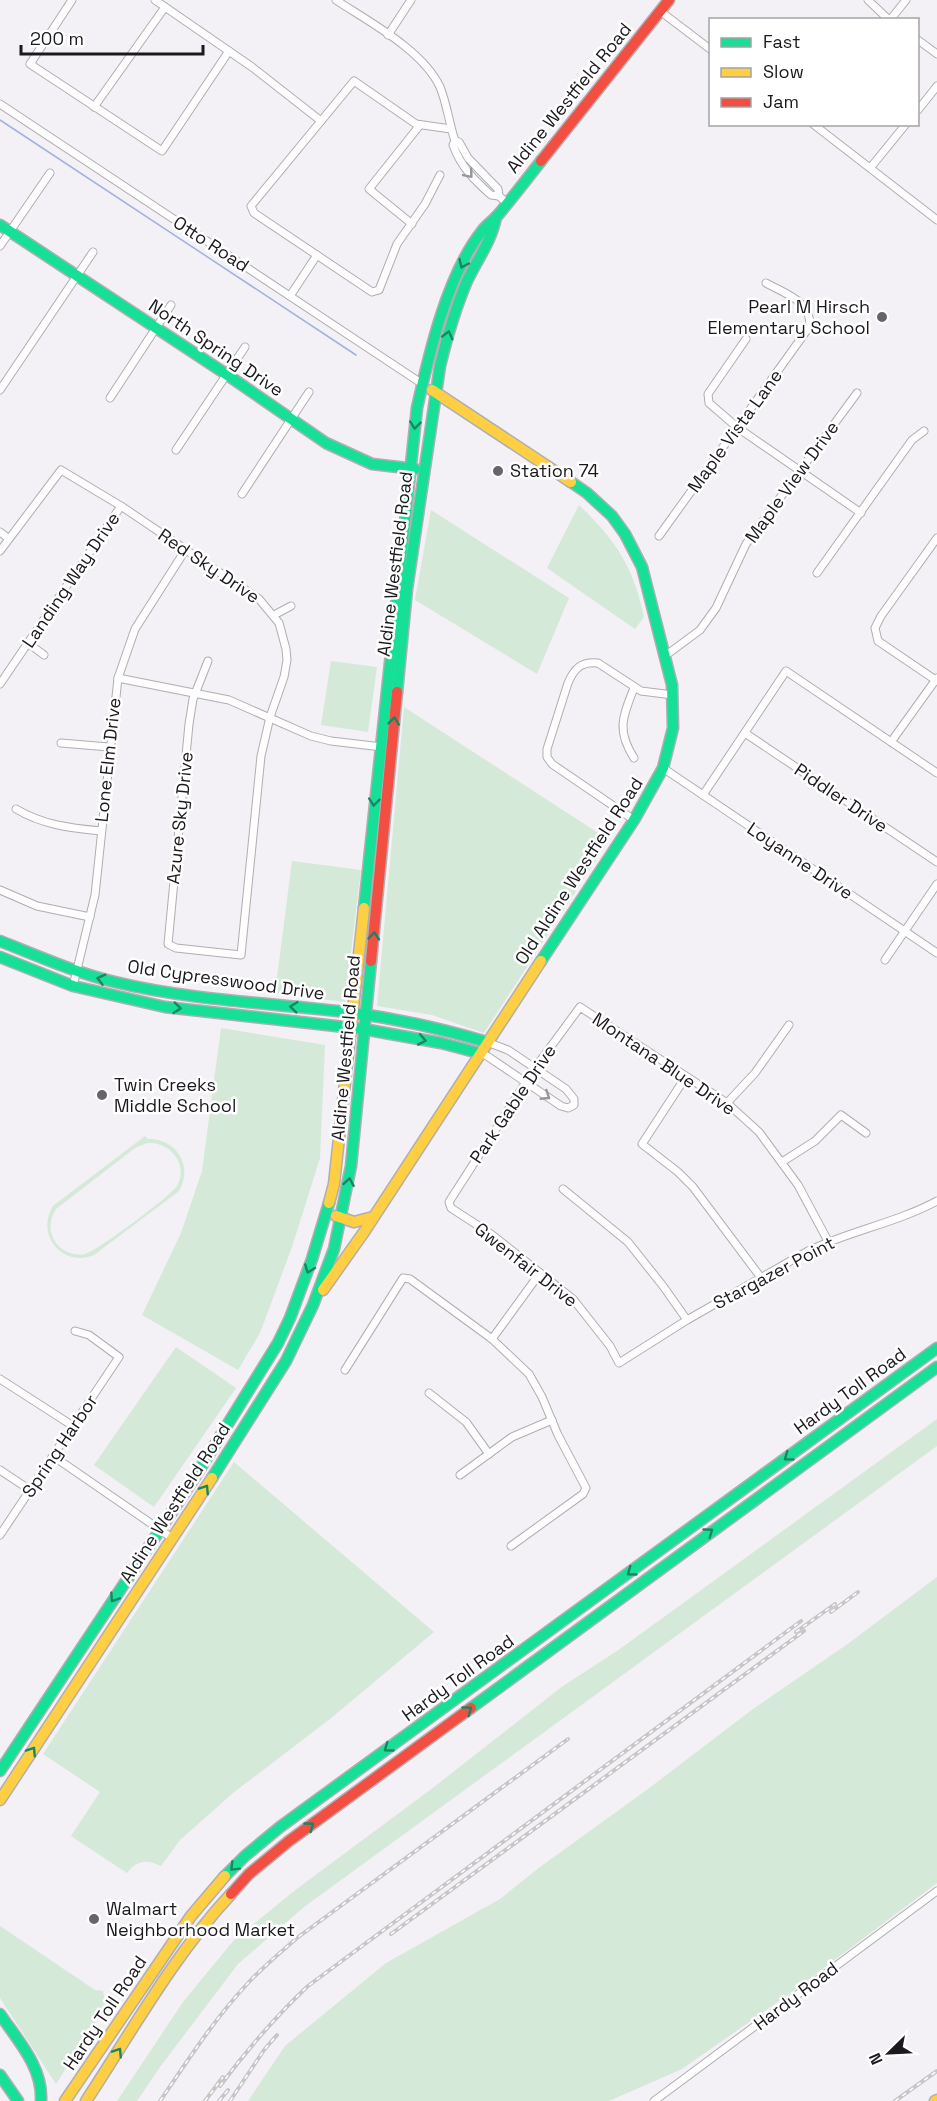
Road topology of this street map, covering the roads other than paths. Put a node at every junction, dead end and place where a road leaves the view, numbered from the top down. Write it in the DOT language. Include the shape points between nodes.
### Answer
graph roads {
  1 [pos="72,0"];
  2 [pos="155,0"];
  3 [pos="336,0"];
  4 [pos="411,0"];
  5 [pos="669,0"];
  6 [pos="868,0"];
  7 [pos="906,0"];
  8 [pos="165,7"];
  9 [pos="660,11"];
  10 [pos="888,18"];
  11 [pos="892,18"];
  12 [pos="388,35"];
  13 [pos="919,41"];
  14 [pos="709,48"];
  15 [pos="229,51"];
  16 [pos="937,54"];
  17 [pos="937,86"];
  18 [pos="0,104"];
  19 [pos="94,107"];
  20 [pos="919,109"];
  21 [pos="321,121"];
  22 [pos="420,125"];
  23 [pos="816,126"];
  24 [pos="904,126"];
  25 [pos="452,129"];
  26 [pos="871,168"];
  27 [pos="50,173"];
  28 [pos="440,176"];
  29 [pos="503,199"];
  30 [pos="496,217"];
  31 [pos="937,220"];
  32 [pos="412,224"];
  33 [pos="0,225"];
  34 [pos="11,232"];
  35 [pos="0,246"];
  36 [pos="93,252"];
  37 [pos="317,255"];
  38 [pos="77,276"];
  39 [pos="766,283"];
  40 [pos="291,296"];
  41 [pos="171,305"];
  42 [pos="156,328"];
  43 [pos="746,339"];
  44 [pos="245,346"];
  45 [pos="226,374"];
  46 [pos="421,383"];
  47 [pos="0,390"];
  48 [pos="309,392"];
  49 [pos="435,392"];
  50 [pos="857,393"];
  51 [pos="110,398"];
  52 [pos="292,418"];
  53 [pos="738,428"];
  54 [pos="924,431"];
  55 [pos="176,450"];
  56 [pos="410,468"];
  57 [pos="801,470"];
  58 [pos="424,471"];
  59 [pos="242,494"];
  60 [pos="121,506"];
  61 [pos="861,513"];
  62 [pos="0,532"];
  63 [pos="659,536"];
  64 [pos="8,538"];
  65 [pos="937,538"];
  66 [pos="186,549"];
  67 [pos="0,551"];
  68 [pos="817,573"];
  69 [pos="403,580"];
  70 [pos="291,606"];
  71 [pos="274,615"];
  72 [pos="28,643"];
  73 [pos="44,655"];
  74 [pos="665,656"];
  75 [pos="208,661"];
  76 [pos="118,678"];
  77 [pos="937,680"];
  78 [pos="0,684"];
  79 [pos="634,688"];
  80 [pos="195,693"];
  81 [pos="673,695"];
  82 [pos="270,717"];
  83 [pos="745,733"];
  84 [pos="891,742"];
  85 [pos="61,743"];
  86 [pos="109,747"];
  87 [pos="386,747"];
  88 [pos="634,758"];
  89 [pos="663,768"];
  90 [pos="937,773"];
  91 [pos="703,795"];
  92 [pos="16,809"];
  93 [pos="634,820"];
  94 [pos="372,827"];
  95 [pos="384,829"];
  96 [pos="101,831"];
  97 [pos="937,862"];
  98 [pos="937,884"];
  99 [pos="0,890"];
  100 [pos="363,909"];
  101 [pos="376,910"];
  102 [pos="90,917"];
  103 [pos="905,932"];
  104 [pos="0,941"];
  105 [pos="937,953"];
  106 [pos="241,955"];
  107 [pos="0,957"];
  108 [pos="38,957"];
  109 [pos="885,960"];
  110 [pos="33,971"];
  111 [pos="77,972"];
  112 [pos="73,986"];
  113 [pos="207,998"];
  114 [pos="579,1007"];
  115 [pos="205,1011"];
  116 [pos="352,1013"];
  117 [pos="366,1015"];
  118 [pos="789,1025"];
  119 [pos="350,1027"];
  120 [pos="365,1029"];
  121 [pos="487,1042"];
  122 [pos="479,1053"];
  123 [pos="535,1068"];
  124 [pos="685,1078"];
  125 [pos="525,1083"];
  126 [pos="727,1103"];
  127 [pos="866,1133"];
  128 [pos="340,1140"];
  129 [pos="354,1143"];
  130 [pos="782,1162"];
  131 [pos="563,1189"];
  132 [pos="937,1201"];
  133 [pos="449,1202"];
  134 [pos="327,1213"];
  135 [pos="373,1217"];
  136 [pos="342,1218"];
  137 [pos="828,1241"];
  138 [pos="540,1273"];
  139 [pos="762,1279"];
  140 [pos="313,1305"];
  141 [pos="687,1320"];
  142 [pos="75,1331"];
  143 [pos="492,1339"];
  144 [pos="937,1348"];
  145 [pos="619,1363"];
  146 [pos="937,1367"];
  147 [pos="345,1370"];
  148 [pos="0,1379"];
  149 [pos="429,1393"];
  150 [pos="244,1397"];
  151 [pos="256,1407"];
  152 [pos="552,1420"];
  153 [pos="73,1426"];
  154 [pos="489,1454"];
  155 [pos="53,1456"];
  156 [pos="0,1470"];
  157 [pos="460,1475"];
  158 [pos="30,1490"];
  159 [pos="160,1530"];
  160 [pos="0,1535"];
  161 [pos="172,1538"];
  162 [pos="511,1546"];
  163 [pos="50,1695"];
  164 [pos="64,1704"];
  165 [pos="0,1771"];
  166 [pos="0,1800"];
  167 [pos="937,1891"];
  168 [pos="0,2014"];
  169 [pos="0,2075"];
  170 [pos="18,2101"];
  171 [pos="41,2101"];
  172 [pos="65,2101"];
  173 [pos="86,2101"];
  174 [pos="654,2101"];
  1 -- 19 [label="street" via="30,64"];
  2 -- 8 [label="street"];
  3 -- 12 [label="street"];
  4 -- 12 [label="street"];
  5 -- 9 [label="main road, Aldine Westfield Road"];
  6 -- 10 [label="street"];
  7 -- 11 [label="street"];
  8 -- 15 [label="street"];
  8 -- 19 [label="street"];
  9 -- 14 [label="street"];
  9 -- 29 [label="main road, Aldine Westfield Road"];
  12 -- 25 [label="street" via="433,74"];
  13 -- 16 [label="street"];
  15 -- 19 [label="street" via="162,152"];
  15 -- 21 [label="street"];
  17 -- 20 [label="street"];
  18 -- 40 [label="street, Otto Road"];
  21 -- 22 [label="street" via="354,81"];
  21 -- 37 [label="street" via="251,206"];
  22 -- 25 [label="street"];
  22 -- 32 [label="street" via="369,189"];
  23 -- 26 [label="street"];
  24 -- 26 [label="street"];
  25 -- 29 [label="street" via="455,141"];
  26 -- 31 [label="street"];
  27 -- 34 [label="street"];
  28 -- 32 [label="street"];
  29 -- 30 [label="main road, Aldine Westfield Road"];
  30 -- 46 [label="main road, Aldine Westfield Road, one-way" via="488,222 469,251 444,309"];
  49 -- 30 [label="main road, Aldine Westfield Road, one-way" via="453,316 494,231"];
  32 -- 37 [label="street" via="397,244 377,291 372,292"];
  33 -- 34 [label="main road, North Spring Drive"];
  34 -- 35 [label="street"];
  34 -- 38 [label="main road, North Spring Drive"];
  36 -- 38 [label="street"];
  37 -- 40 [label="street"];
  38 -- 42 [label="main road, North Spring Drive"];
  38 -- 47 [label="street"];
  39 -- 53 [label="street, Maple Vista Lane" via="800,302 807,310 810,326"];
  40 -- 46 [label="street, Otto Road"];
  41 -- 42 [label="street"];
  42 -- 45 [label="main road, North Spring Drive"];
  42 -- 51 [label="street"];
  43 -- 53 [label="street" via="708,394 709,402"];
  44 -- 45 [label="street"];
  45 -- 52 [label="main road, North Spring Drive"];
  45 -- 55 [label="street"];
  46 -- 49 [label="main road, Old Aldine Westfield Road"];
  46 -- 56 [label="main road, Aldine Westfield Road, one-way"];
  48 -- 52 [label="street"];
  49 -- 58 [label="main road, Aldine Westfield Road"];
  49 -- 74 [label="main road, Old Aldine Westfield Road" via="586,493 612,516 637,554"];
  50 -- 57 [label="street, Maple View Drive"];
  52 -- 56 [label="main road, North Spring Drive" via="326,443 361,461"];
  52 -- 59 [label="street"];
  53 -- 57 [label="street"];
  53 -- 63 [label="street, Maple Vista Lane"];
  54 -- 61 [label="street" via="912,440"];
  56 -- 58 [label="main road, North Spring Drive"];
  56 -- 69 [label="main road, Aldine Westfield Road"];
  57 -- 61 [label="street"];
  57 -- 74 [label="street, Maple View Drive" via="746,544 716,608 700,630"];
  58 -- 69 [label="main road, Aldine Westfield Road"];
  60 -- 64 [label="street, Red Sky Drive" via="61,470"];
  60 -- 66 [label="street, Red Sky Drive"];
  60 -- 72 [label="street, Landing Way Drive"];
  61 -- 68 [label="street"];
  62 -- 64 [label="street"];
  64 -- 67 [label="street"];
  65 -- 77 [label="street" via="875,628 878,641"];
  66 -- 71 [label="street, Red Sky Drive" via="259,598"];
  66 -- 76 [label="street, Lone Elm Drive" via="135,629"];
  69 -- 87 [label="main road, Aldine Westfield Road"];
  70 -- 71 [label="street"];
  71 -- 82 [label="street, Red Sky Drive" via="287,660"];
  72 -- 73 [label="street"];
  72 -- 78 [label="street, Landing Way Drive"];
  74 -- 81 [label="main road, Old Aldine Westfield Road"];
  75 -- 80 [label="street, Azure Sky Drive"];
  76 -- 80 [label="street"];
  76 -- 86 [label="street, Lone Elm Drive"];
  77 -- 84 [label="street"];
  79 -- 81 [label="street"];
  79 -- 88 [label="street" via="622,722 623,736"];
  79 -- 93 [label="street" via="598,663 577,667 547,749 552,764"];
  80 -- 82 [label="street" via="229,700"];
  80 -- 106 [label="street, Azure Sky Drive" via="180,804 168,944"];
  81 -- 89 [label="main road, Old Aldine Westfield Road" via="673,728"];
  82 -- 87 [label="street" via="331,741"];
  82 -- 106 [label="street, Red Sky Drive" via="261,756"];
  83 -- 84 [label="street" via="786,671"];
  83 -- 91 [label="street"];
  83 -- 97 [label="street, Piddler Drive"];
  84 -- 90 [label="street"];
  85 -- 86 [label="street"];
  86 -- 96 [label="street, Lone Elm Drive"];
  87 -- 94 [label="main road, Aldine Westfield Road, one-way"];
  87 -- 95 [label="main road, Aldine Westfield Road"];
  89 -- 91 [label="street, Loyanne Drive"];
  89 -- 93 [label="main road, Old Aldine Westfield Road"];
  91 -- 103 [label="street, Loyanne Drive"];
  92 -- 96 [label="street" via="51,825"];
  93 -- 121 [label="main road, Old Aldine Westfield Road"];
  94 -- 95 [label="main road"];
  94 -- 100 [label="main road, Aldine Westfield Road"];
  95 -- 101 [label="main road, Aldine Westfield Road"];
  96 -- 102 [label="street, Lone Elm Drive"];
  98 -- 103 [label="street"];
  99 -- 102 [label="street" via="37,906"];
  100 -- 101 [label="main road"];
  100 -- 116 [label="main road, Aldine Westfield Road"];
  117 -- 101 [label="main road, Aldine Westfield Road, one-way"];
  102 -- 111 [label="street, Lone Elm Drive"];
  103 -- 105 [label="street, Loyanne Drive"];
  103 -- 109 [label="street"];
  104 -- 108 [label="main road, Old Cypresswood Drive"];
  107 -- 110 [label="main road, Old Cypresswood Drive"];
  108 -- 110 [label="main road"];
  108 -- 111 [label="main road, Old Cypresswood Drive"];
  110 -- 112 [label="main road, Old Cypresswood Drive"];
  111 -- 112 [label="street, Lone Elm Drive"];
  113 -- 111 [label="main road, Old Cypresswood Drive, one-way" via="130,986"];
  112 -- 115 [label="main road, Old Cypresswood Drive, one-way" via="136,1002"];
  113 -- 115 [label="main road"];
  116 -- 113 [label="main road, Old Cypresswood Drive, one-way"];
  114 -- 123 [label="street, Park Gable Drive"];
  114 -- 124 [label="street, Montana Blue Drive"];
  115 -- 119 [label="main road, Old Cypresswood Drive"];
  116 -- 117 [label="main road, Old Cypresswood Drive"];
  116 -- 119 [label="main road, Aldine Westfield Road"];
  117 -- 120 [label="main road, Aldine Westfield Road"];
  117 -- 121 [label="main road, Old Cypresswood Drive" via="427,1025"];
  118 -- 126 [label="street" via="755,1073"];
  119 -- 120 [label="main road, Old Cypresswood Drive"];
  119 -- 128 [label="main road, Aldine Westfield Road"];
  120 -- 122 [label="main road, Old Cypresswood Drive, one-way"];
  120 -- 129 [label="main road, Aldine Westfield Road"];
  121 -- 122 [label="main road, Old Aldine Westfield Road"];
  121 -- 123 [label="street"];
  122 -- 125 [label="street"];
  122 -- 135 [label="main road, Old Aldine Westfield Road"];
  123 -- 125 [label="street, Park Gable Drive"];
  125 -- 123 [label="street, one-way" via="561,1106 574,1105 571,1094"];
  124 -- 126 [label="street, Montana Blue Drive"];
  124 -- 139 [label="street" via="642,1144 693,1187"];
  125 -- 133 [label="street, Park Gable Drive"];
  126 -- 130 [label="street, Montana Blue Drive" via="759,1132"];
  127 -- 130 [label="street" via="841,1115 815,1141"];
  128 -- 129 [label="main road"];
  128 -- 134 [label="main road, Aldine Westfield Road"];
  136 -- 129 [label="main road, Aldine Westfield Road, one-way"];
  130 -- 137 [label="street, Montana Blue Drive"];
  131 -- 141 [label="street" via="628,1242"];
  132 -- 137 [label="street, Stargazer Point"];
  133 -- 138 [label="street, Gwenfair Drive" via="456,1213 491,1234"];
  134 -- 136 [label="main road"];
  134 -- 150 [label="main road, Aldine Westfield Road, one-way" via="290,1318"];
  135 -- 136 [label="main road" via="354,1222"];
  135 -- 140 [label="main road, Old Aldine Westfield Road"];
  136 -- 140 [label="main road, Aldine Westfield Road"];
  137 -- 139 [label="street, Stargazer Point"];
  138 -- 143 [label="street"];
  138 -- 145 [label="street, Gwenfair Drive" via="587,1314"];
  139 -- 141 [label="street, Stargazer Point"];
  140 -- 151 [label="main road, Aldine Westfield Road" via="286,1361"];
  141 -- 145 [label="street, Stargazer Point"];
  142 -- 153 [label="street, Spring Harbor" via="89,1335 119,1357"];
  143 -- 147 [label="street" via="402,1278"];
  143 -- 152 [label="street" via="529,1374"];
  144 -- 172 [label="main road, Hardy Toll Road, one-way" via="245,1856 191,1916"];
  173 -- 146 [label="main road, Hardy Toll Road, one-way" via="181,1955 249,1874"];
  148 -- 153 [label="street"];
  149 -- 154 [label="street" via="460,1416"];
  150 -- 151 [label="main road"];
  150 -- 159 [label="main road, Aldine Westfield Road"];
  161 -- 151 [label="main road, Aldine Westfield Road, one-way"];
  152 -- 154 [label="street" via="512,1437"];
  152 -- 162 [label="street" via="586,1488"];
  153 -- 155 [label="street, Spring Harbor"];
  154 -- 157 [label="street"];
  155 -- 158 [label="street, Spring Harbor"];
  155 -- 159 [label="street"];
  156 -- 158 [label="street"];
  158 -- 160 [label="street, Spring Harbor"];
  159 -- 161 [label="street"];
  159 -- 163 [label="main road, Aldine Westfield Road, one-way"];
  161 -- 164 [label="main road, Aldine Westfield Road"];
  163 -- 164 [label="main road"];
  163 -- 165 [label="main road, Aldine Westfield Road"];
  166 -- 164 [label="main road, Aldine Westfield Road, one-way"];
  167 -- 174 [label="street, Hardy Road"];
  168 -- 171 [label="main road" via="40,2075"];
  169 -- 170 [label="main road"];
}
